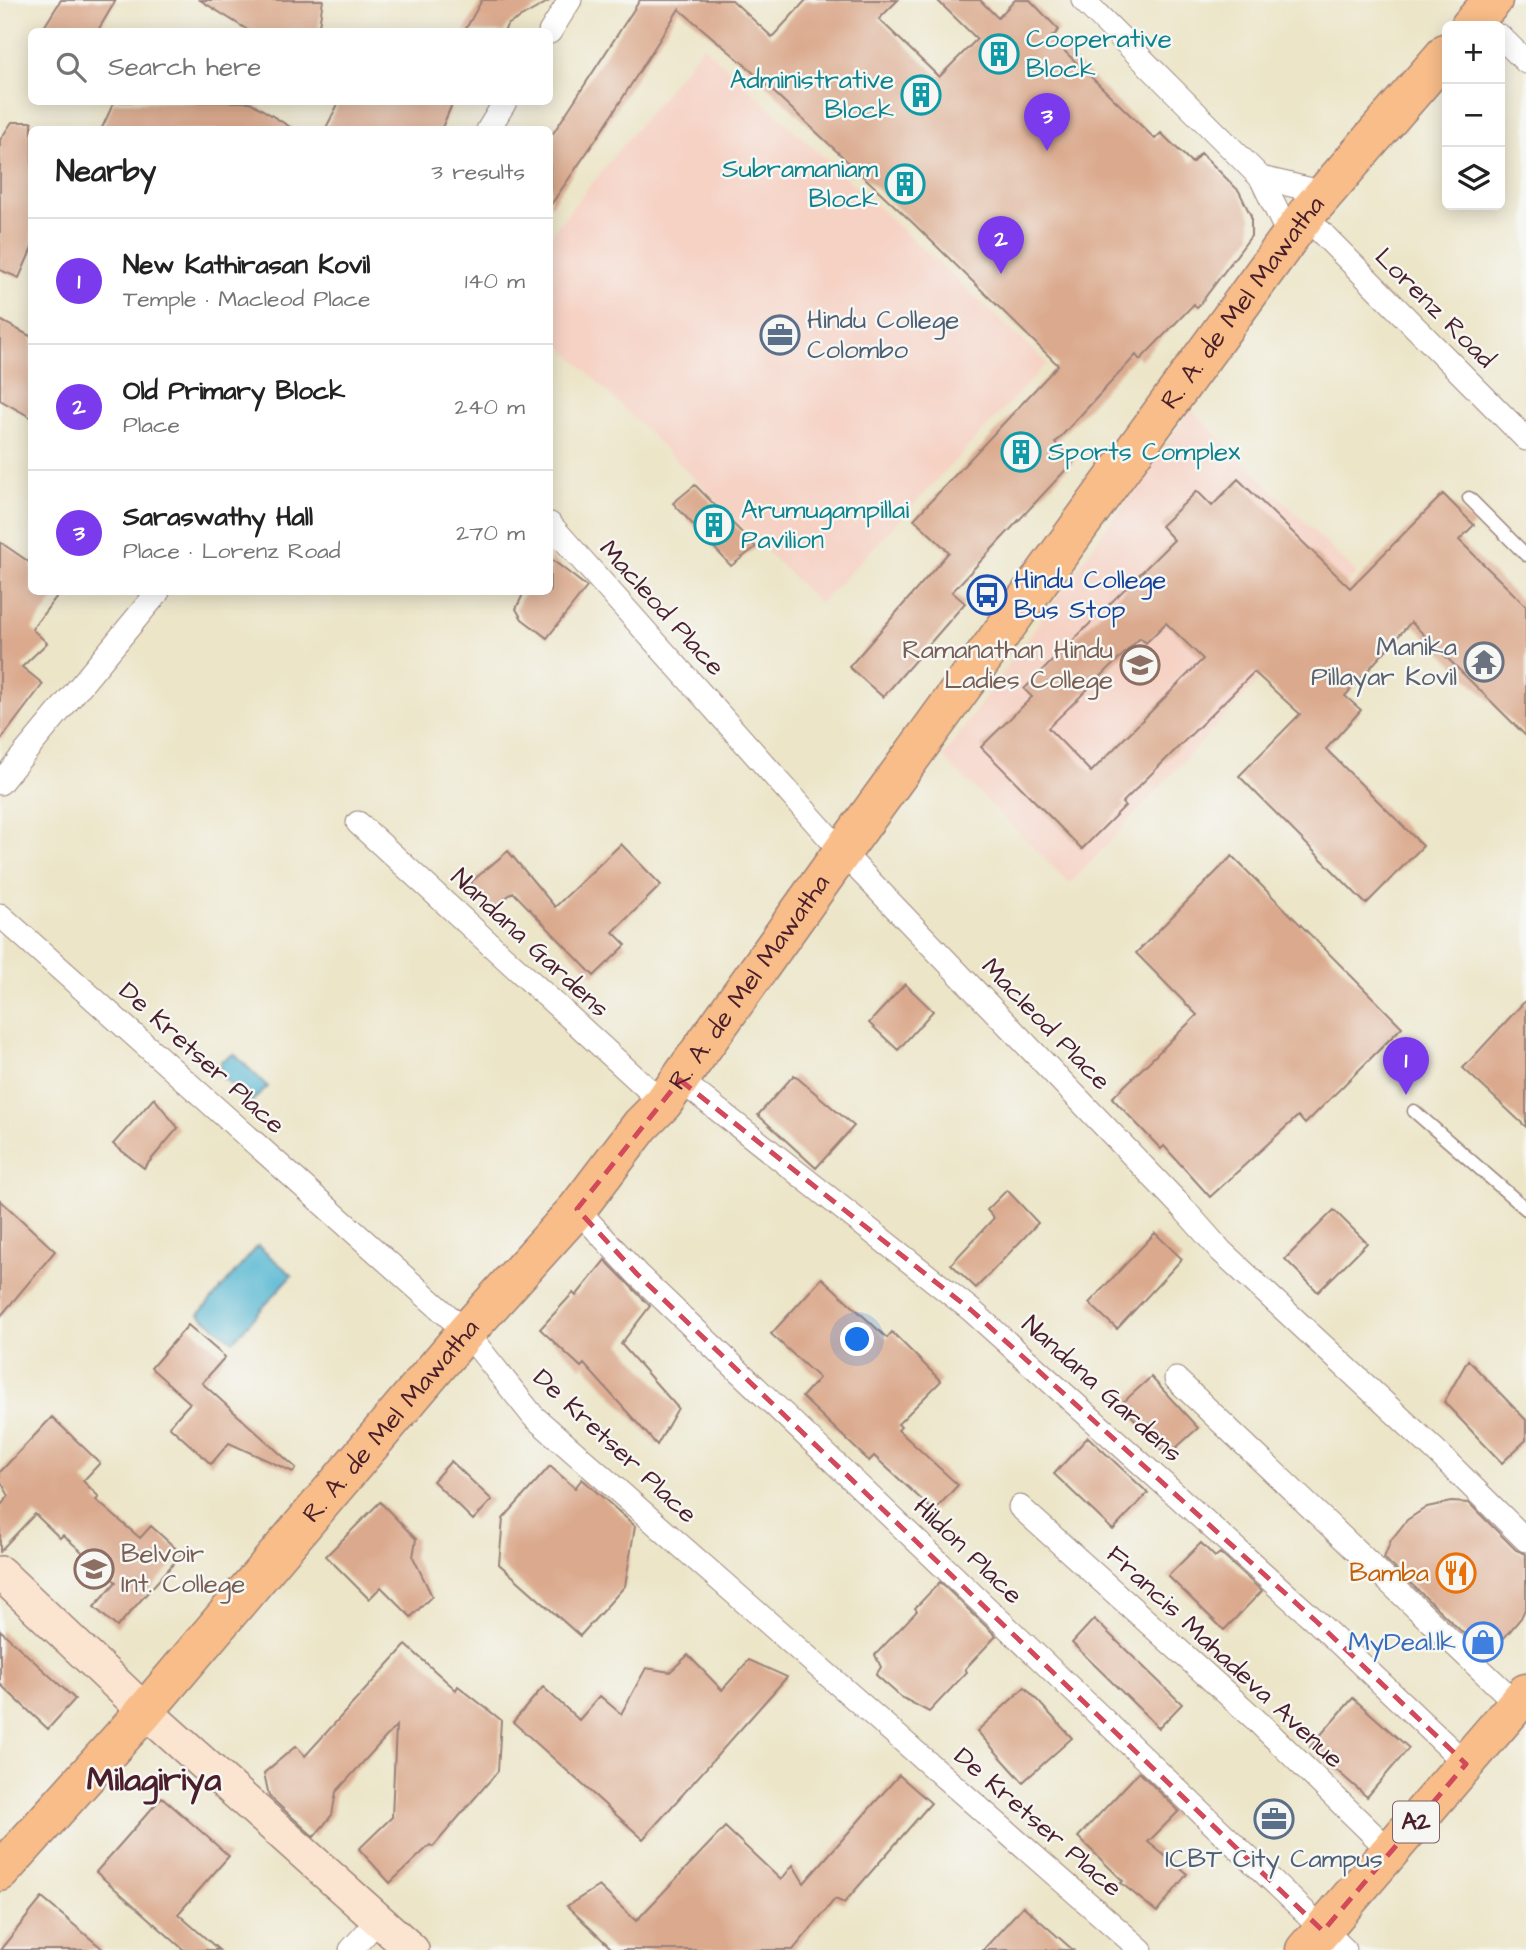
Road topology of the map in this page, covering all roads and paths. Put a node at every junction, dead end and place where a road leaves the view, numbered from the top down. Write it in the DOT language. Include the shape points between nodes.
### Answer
graph roads {
  1 [pos="570,0"];
  2 [pos="1083,0"];
  3 [pos="1483,17"];
  4 [pos="553,28"];
  5 [pos="1442,58"];
  6 [pos="1526,62"];
  7 [pos="503,105"];
  8 [pos="490,126"];
  9 [pos="1261,178"];
  10 [pos="1307,215"];
  11 [pos="1526,439"];
  12 [pos="1469,498"];
  13 [pos="553,527"];
  14 [pos="1526,555"];
  15 [pos="156,595"];
  16 [pos="0,783"];
  17 [pos="358,823"];
  18 [pos="842,852"];
  19 [pos="0,915"];
  20 [pos="672,1092"];
  21 [pos="1414,1111"];
  22 [pos="577,1209"];
  23 [pos="1526,1209"];
  24 [pos="466,1332"];
  25 [pos="1176,1379"];
  26 [pos="1020,1507"];
  27 [pos="1526,1540"];
  28 [pos="0,1573"];
  29 [pos="1523,1703"];
  30 [pos="145,1711"];
  31 [pos="1466,1764"];
  32 [pos="1390,1851"];
  33 [pos="0,1872"];
  34 [pos="378,1920"];
  35 [pos="1324,1943"];
  36 [pos="351,1950"];
  37 [pos="412,1950"];
  38 [pos="1141,1950"];
  1 -- 4 [label="street"];
  2 -- 9 [label="street, Lorenz Road"];
  3 -- 6 [label="street"];
  5 -- 10 [label="highway, R. A. de Mel Mawatha"];
  7 -- 8 [label="street"];
  9 -- 10 [label="street, Lorenz Road"];
  9 -- 10 [label="street"];
  10 -- 11 [label="street, Lorenz Road"];
  10 -- 18 [label="highway, R. A. de Mel Mawatha"];
  12 -- 14 [label="lane"];
  13 -- 18 [label="street, Macleod Place"];
  15 -- 16 [label="street"];
  17 -- 20 [label="street, Nandana Gardens"];
  18 -- 20 [label="highway, R. A. de Mel Mawatha"];
  18 -- 27 [label="street, Macleod Place" via="1220,1251"];
  19 -- 24 [label="street, De Kretser Place"];
  20 -- 22 [label="highway, R. A. de Mel Mawatha"];
  20 -- 31 [label="street, Nandana Gardens" via="971,1310 1317,1622"];
  21 -- 23 [label="lane"];
  22 -- 24 [label="highway, R. A. de Mel Mawatha"];
  22 -- 35 [label="street, Hildon Place" via="637,1273"];
  24 -- 30 [label="highway, R. A. de Mel Mawatha"];
  24 -- 38 [label="street, De Kretser Place" via="533,1416"];
  25 -- 29 [label="street"];
  26 -- 32 [label="street, Francis Mahadeva Avenue" via="1255,1719"];
  28 -- 30 [label="main road"];
  29 -- 31 [label="highway, A2"];
  30 -- 33 [label="highway, R. A. de Mel Mawatha"];
  30 -- 34 [label="main road"];
  31 -- 32 [label="highway, A2"];
  32 -- 35 [label="highway, A2"];
  34 -- 36 [label="street"];
  34 -- 37 [label="main road"];
}
